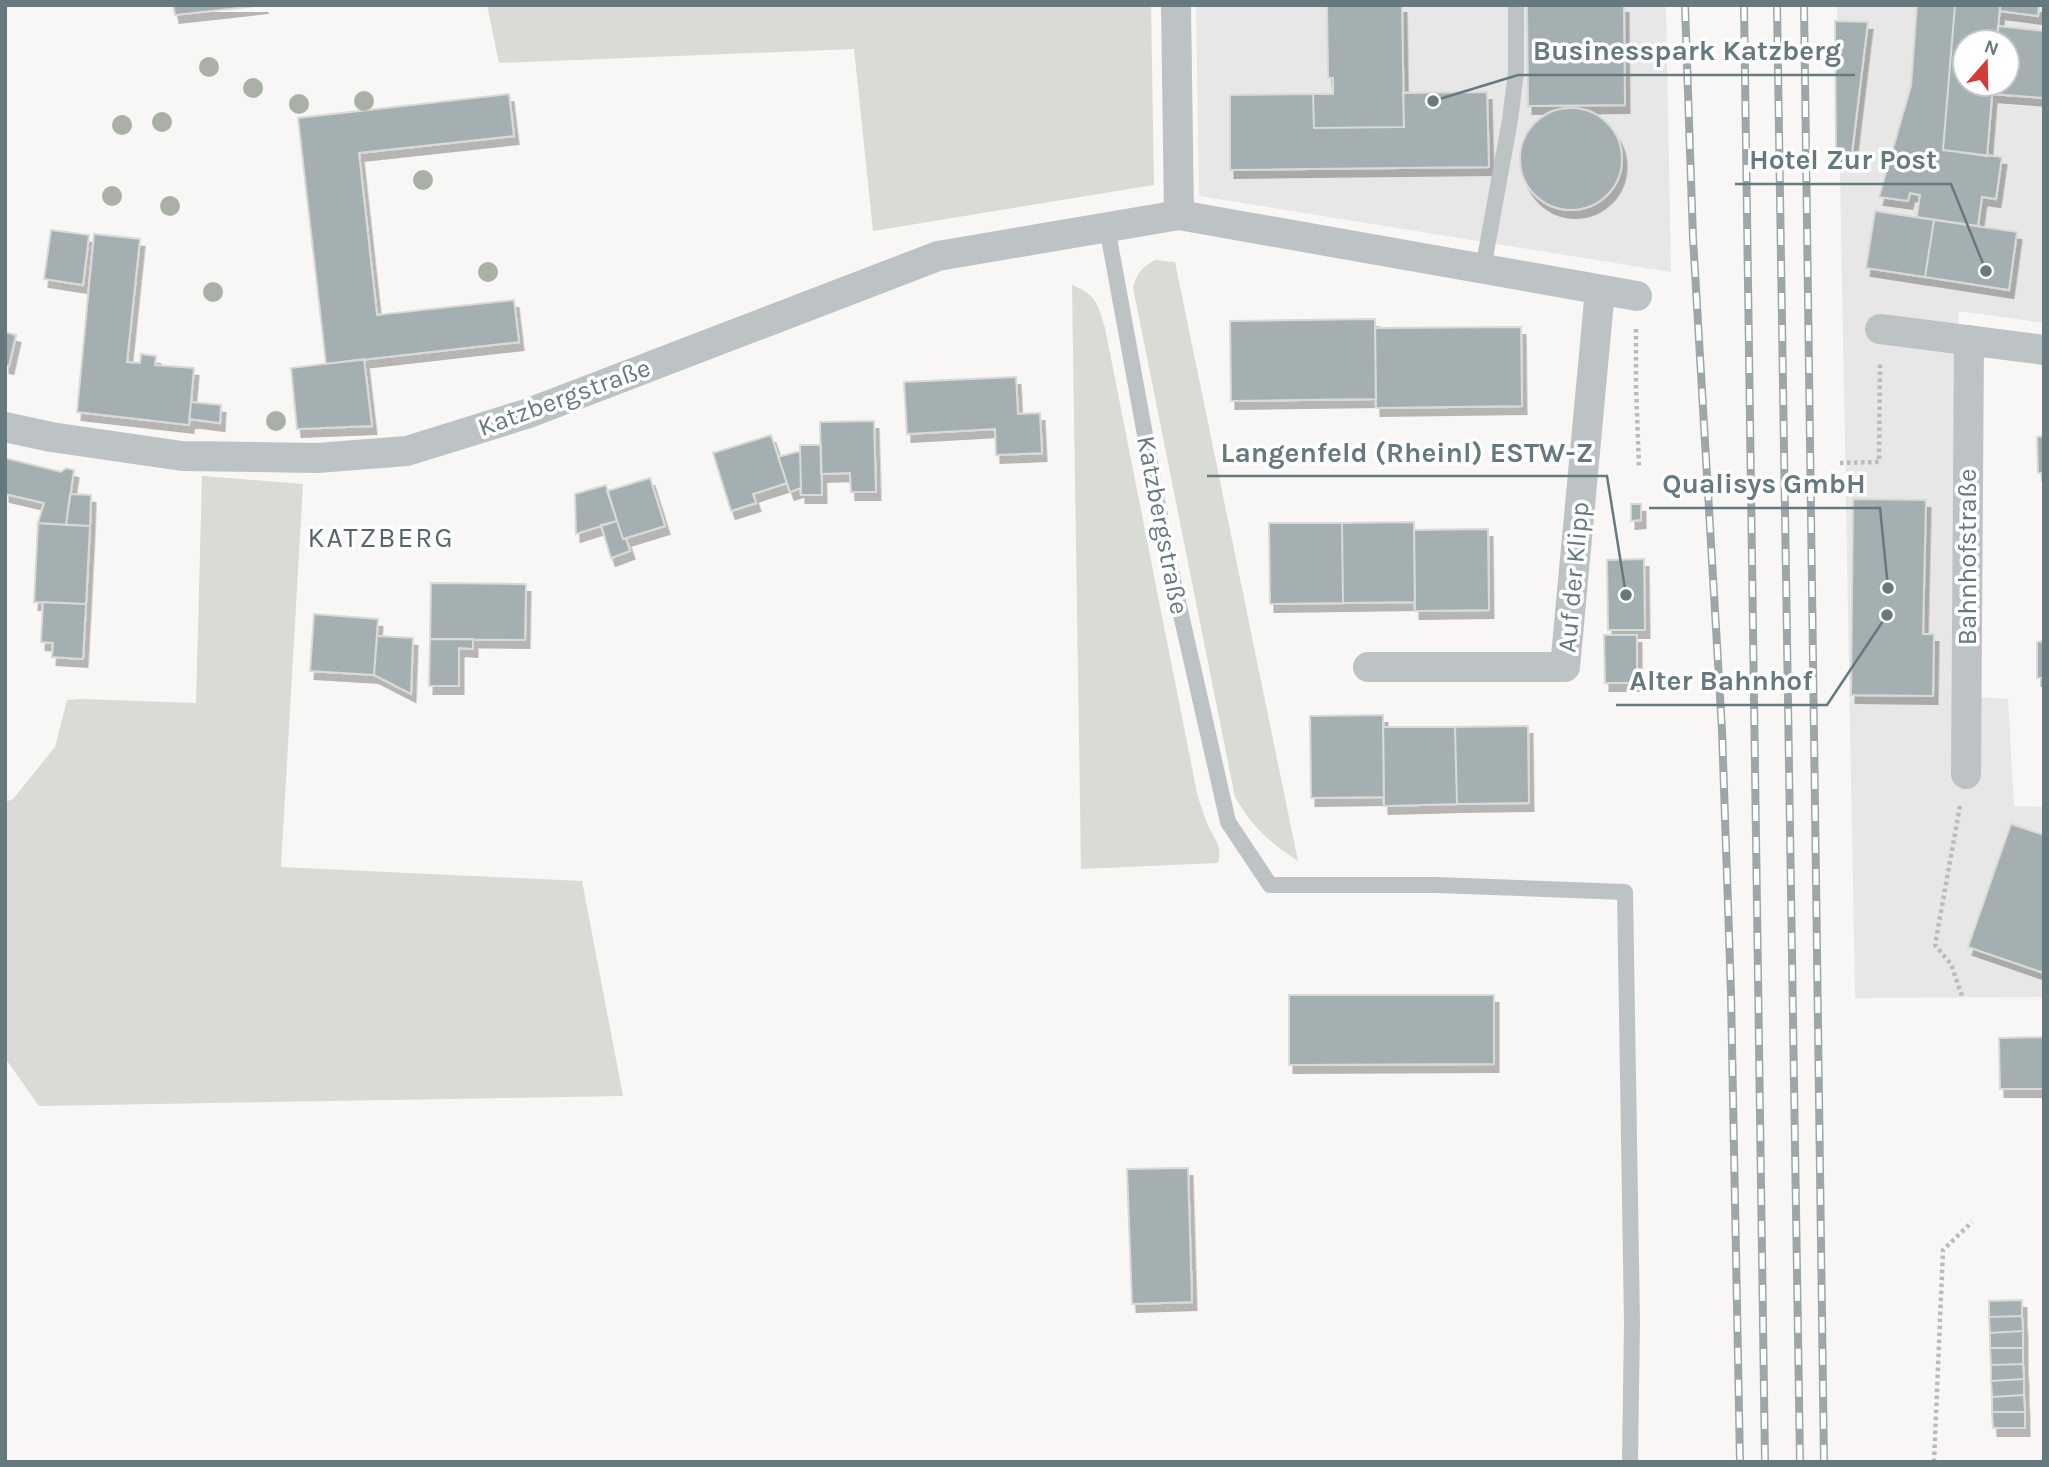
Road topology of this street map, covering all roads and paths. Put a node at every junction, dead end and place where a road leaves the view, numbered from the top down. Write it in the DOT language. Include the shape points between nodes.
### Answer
graph roads {
  1 [pos="1176,5"];
  2 [pos="1516,5"];
  3 [pos="1179,215"];
  4 [pos="1107,227"];
  5 [pos="1483,269"];
  6 [pos="1600,290"];
  7 [pos="1637,296"];
  8 [pos="1969,340"];
  9 [pos="1880,343"];
  10 [pos="2044,349"];
  11 [pos="5,427"];
  12 [pos="1840,463"];
  13 [pos="1639,467"];
  14 [pos="1368,667"];
  15 [pos="1966,774"];
  16 [pos="1963,999"];
  17 [pos="1972,1222"];
  18 [pos="1630,1462"];
  19 [pos="1934,1462"];
  1 -- 3 [label="street"];
  2 -- 5 [label="lane" via="1510,120"];
  3 -- 4 [label="street, Katzbergstraße"];
  3 -- 5 [label="street, Katzbergstraße"];
  4 -- 11 [label="street, Katzbergstraße" via="938,256 529,413 407,452 317,458 182,456"];
  4 -- 18 [label="lane, Katzbergstraße" via="1165,544 1228,822 1270,885 1625,892"];
  5 -- 6 [label="street, Katzbergstraße"];
  6 -- 7 [label="street, Katzbergstraße"];
  6 -- 14 [label="street, Auf der Klipp" via="1565,667"];
  7 -- 13 [label="path"];
  8 -- 9 [label="street"];
  8 -- 10 [label="street"];
  8 -- 15 [label="street, Bahnhofstraße"];
  9 -- 12 [label="path" via="1879,462"];
  15 -- 16 [label="path" via="1935,945 1951,964"];
  17 -- 19 [label="path" via="1942,1250"];
}
